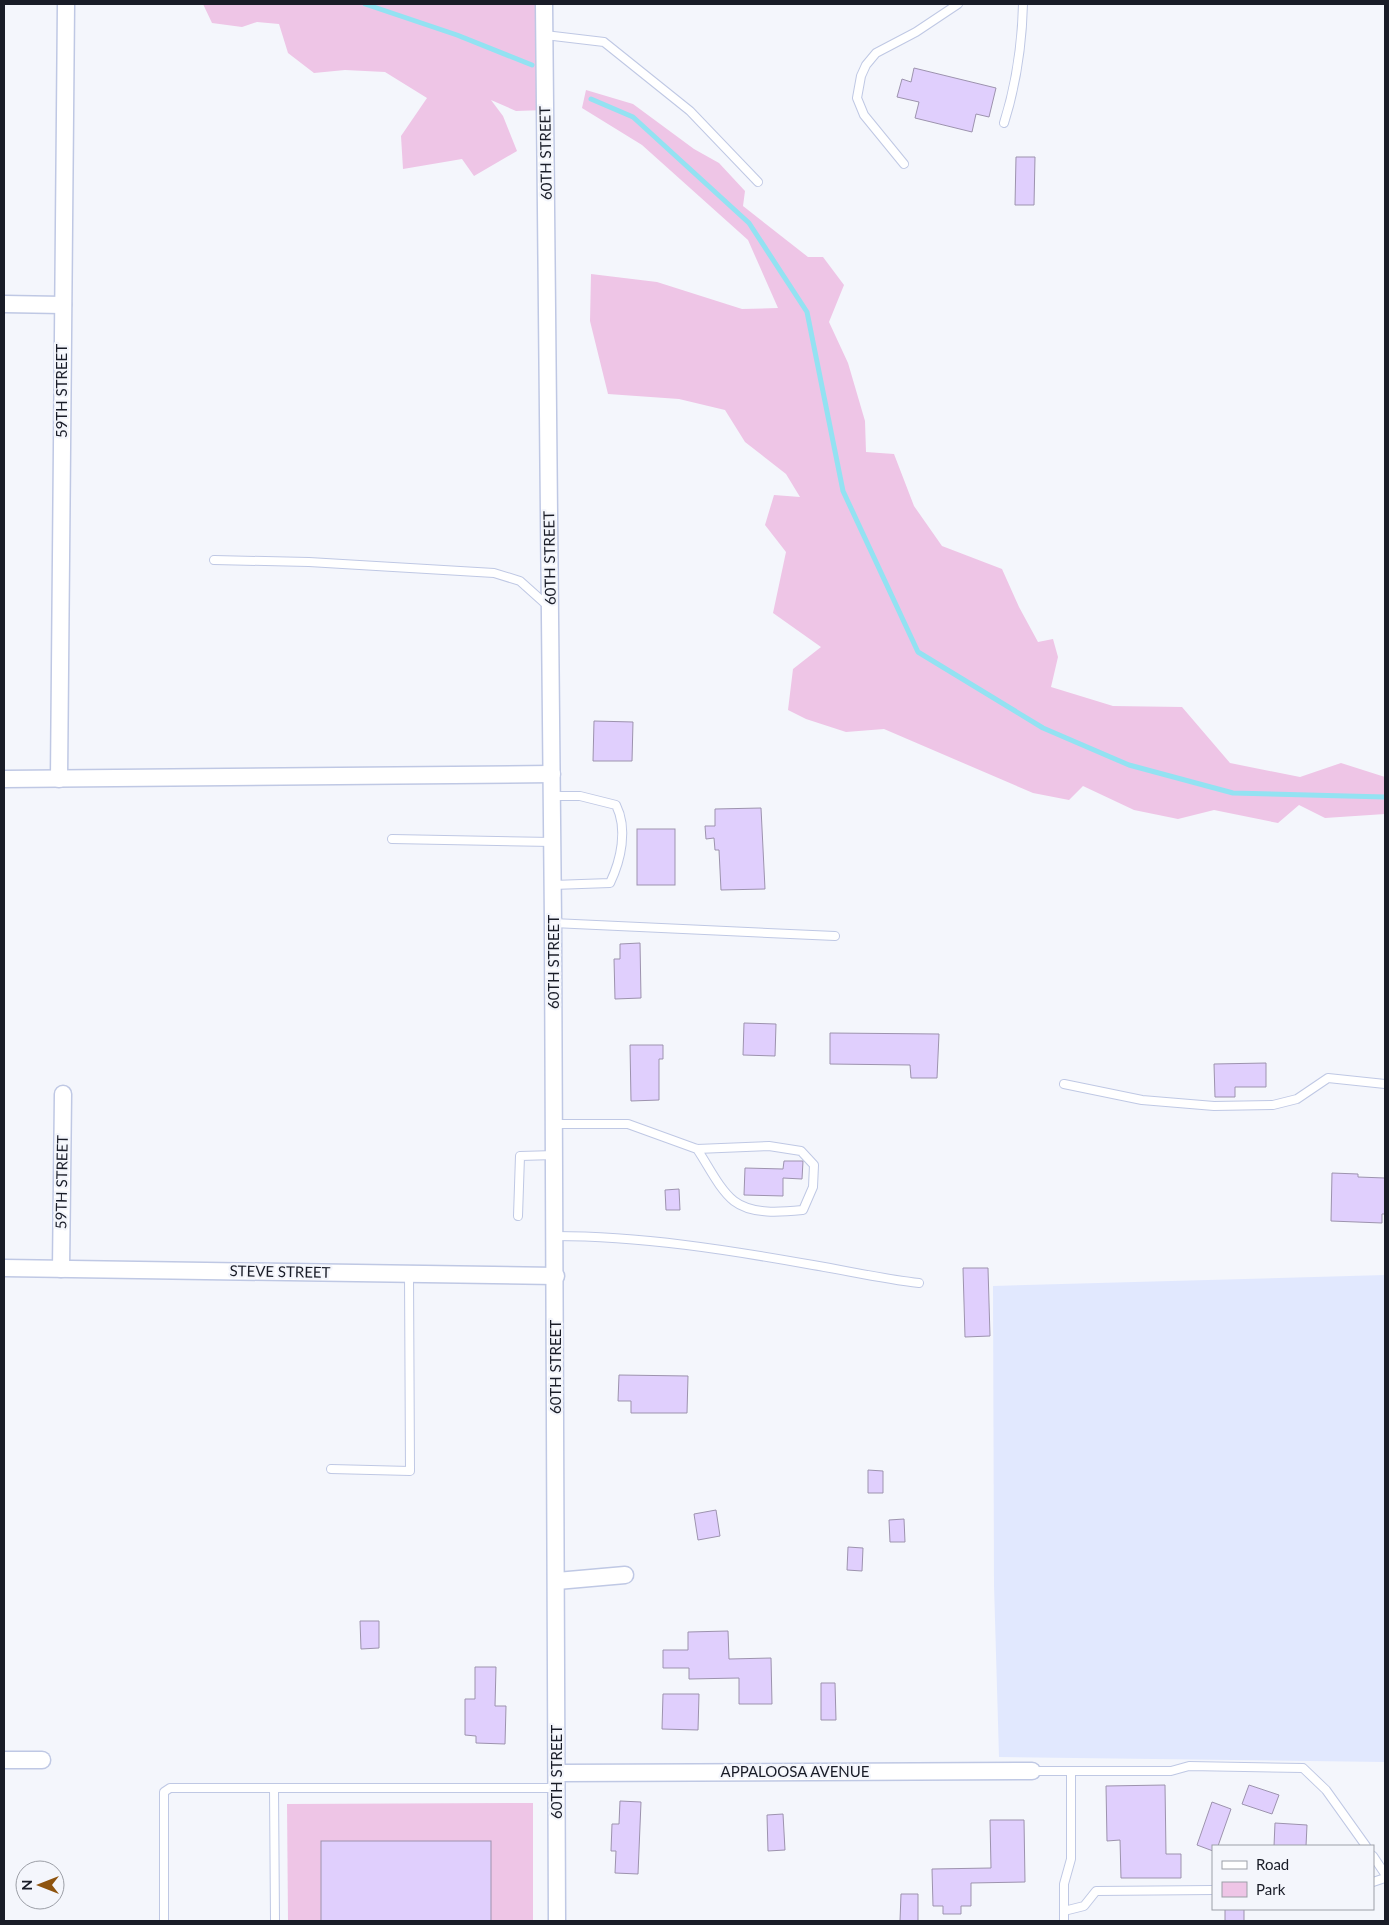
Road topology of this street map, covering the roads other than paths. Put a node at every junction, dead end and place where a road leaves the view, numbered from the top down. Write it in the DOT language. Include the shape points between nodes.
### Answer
graph roads {
  1 [pos="66,4"];
  2 [pos="544,4"];
  3 [pos="958,4"];
  4 [pos="1023,4"];
  5 [pos="545,35"];
  6 [pos="1004,123"];
  7 [pos="904,164"];
  8 [pos="758,182"];
  9 [pos="4,304"];
  10 [pos="63,305"];
  11 [pos="214,560"];
  12 [pos="550,608"];
  13 [pos="552,774"];
  14 [pos="59,779"];
  15 [pos="4,780"];
  16 [pos="552,796"];
  17 [pos="392,839"];
  18 [pos="553,842"];
  19 [pos="553,886"];
  20 [pos="554,923"];
  21 [pos="835,936"];
  22 [pos="1064,1084"];
  23 [pos="1385,1084"];
  24 [pos="63,1094"];
  25 [pos="555,1124"];
  26 [pos="697,1149"];
  27 [pos="555,1155"];
  28 [pos="518,1216"];
  29 [pos="555,1236"];
  30 [pos="4,1268"];
  31 [pos="61,1269"];
  32 [pos="409,1274"];
  33 [pos="556,1276"];
  34 [pos="919,1283"];
  35 [pos="331,1469"];
  36 [pos="625,1575"];
  37 [pos="557,1581"];
  38 [pos="4,1760"];
  39 [pos="42,1760"];
  40 [pos="1032,1771"];
  41 [pos="1071,1772"];
  42 [pos="557,1780"];
  43 [pos="274,1788"];
  44 [pos="1365,1845"];
  45 [pos="1374,1858"];
  46 [pos="1385,1874"];
  47 [pos="1212,1890"];
  48 [pos="1064,1911"];
  49 [pos="164,1921"];
  50 [pos="275,1921"];
  51 [pos="557,1921"];
  52 [pos="1064,1921"];
  1 -- 10 [label="street, 59TH STREET"];
  2 -- 5 [label="street, 60TH STREET"];
  3 -- 7 [label="lane" via="876,53 861,76 857,98 864,116"];
  4 -- 6 [label="lane" via="1012,97"];
  5 -- 8 [label="lane" via="604,42 690,111"];
  5 -- 12 [label="street, 60TH STREET"];
  9 -- 10 [label="street"];
  10 -- 14 [label="street, 59TH STREET"];
  11 -- 12 [label="lane" via="494,573 520,581"];
  12 -- 13 [label="street, 60TH STREET"];
  13 -- 14 [label="street"];
  13 -- 16 [label="street, 60TH STREET"];
  14 -- 15 [label="street"];
  16 -- 18 [label="street, 60TH STREET"];
  16 -- 19 [label="lane" via="580,796 616,805 622,818 619,864 610,883"];
  17 -- 18 [label="lane"];
  18 -- 19 [label="street, 60TH STREET"];
  19 -- 20 [label="street, 60TH STREET"];
  20 -- 21 [label="lane"];
  20 -- 25 [label="street, 60TH STREET"];
  22 -- 23 [label="lane" via="1142,1100 1214,1106 1273,1105 1297,1098 1328,1078"];
  24 -- 31 [label="street, 59TH STREET"];
  25 -- 26 [label="lane" via="628,1124"];
  25 -- 27 [label="street, 60TH STREET"];
  26 -- 26 [label="lane" via="769,1146 801,1151 814,1165 813,1187 803,1210 776,1212 747,1208 733,1201"];
  27 -- 28 [label="lane" via="520,1156"];
  27 -- 29 [label="street, 60TH STREET"];
  29 -- 33 [label="street, 60TH STREET"];
  29 -- 34 [label="lane" via="712,1249"];
  30 -- 31 [label="street, STEVE STREET"];
  31 -- 32 [label="street, STEVE STREET"];
  32 -- 33 [label="street, STEVE STREET"];
  32 -- 35 [label="lane" via="410,1472"];
  33 -- 37 [label="street, 60TH STREET"];
  36 -- 37 [label="street"];
  37 -- 42 [label="street, 60TH STREET"];
  38 -- 39 [label="street"];
  40 -- 41 [label="lane"];
  40 -- 42 [label="street, APPALOOSA AVENUE"];
  41 -- 44 [label="lane" via="1172,1771 1189,1766 1303,1768 1326,1790"];
  41 -- 48 [label="lane" via="1071,1859 1064,1884"];
  42 -- 43 [label="lane"];
  42 -- 51 [label="street, 60TH STREET"];
  43 -- 49 [label="lane" via="170,1788 164,1792"];
  43 -- 50 [label="lane"];
  45 -- 46 [label="lane"];
  47 -- 48 [label="lane" via="1096,1891 1084,1906"];
  48 -- 52 [label="lane"];
}
